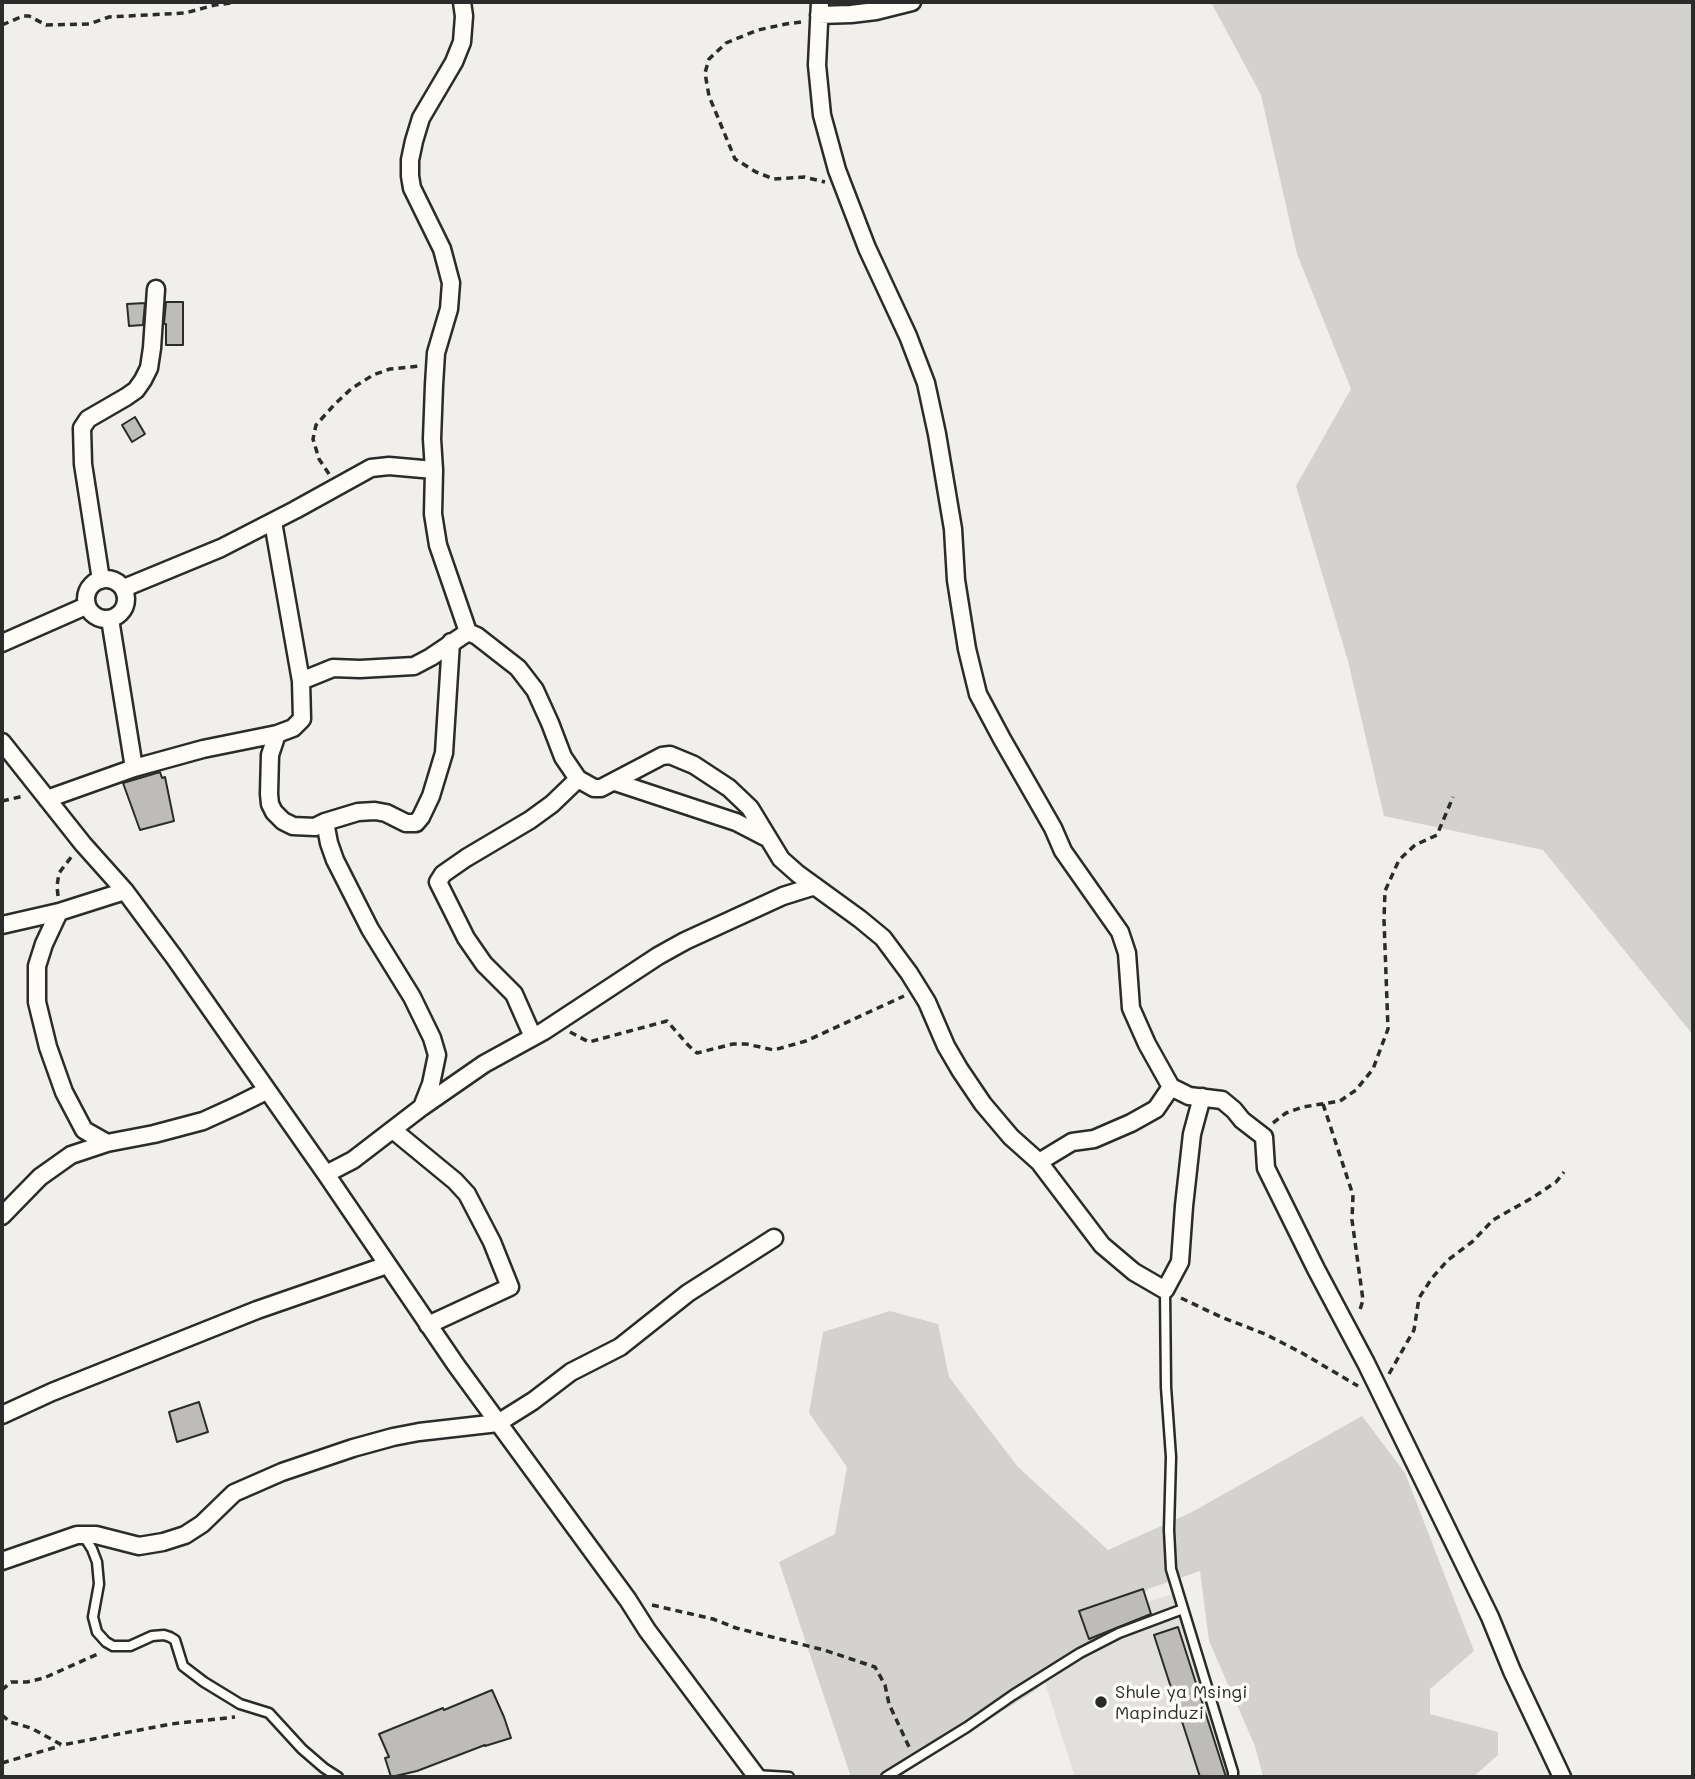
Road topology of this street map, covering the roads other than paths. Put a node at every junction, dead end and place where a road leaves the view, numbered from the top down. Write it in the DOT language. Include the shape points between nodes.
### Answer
graph roads {
  1 [pos="462,2"];
  2 [pos="912,2"];
  3 [pos="819,13"];
  4 [pos="156,289"];
  5 [pos="434,470"];
  6 [pos="273,522"];
  7 [pos="100,580"];
  8 [pos="124,588"];
  9 [pos="86,606"];
  10 [pos="110,619"];
  11 [pos="468,632"];
  12 [pos="451,642"];
  13 [pos="2,643"];
  14 [pos="301,681"];
  15 [pos="277,734"];
  16 [pos="2,742"];
  17 [pos="134,768"];
  18 [pos="578,779"];
  19 [pos="615,782"];
  20 [pos="43,794"];
  21 [pos="325,822"];
  22 [pos="767,838"];
  23 [pos="814,886"];
  24 [pos="125,891"];
  25 [pos="59,912"];
  26 [pos="2,925"];
  27 [pos="538,1034"];
  28 [pos="1171,1087"];
  29 [pos="266,1091"];
  30 [pos="1202,1097"];
  31 [pos="422,1107"];
  32 [pos="393,1130"];
  33 [pos="107,1143"];
  34 [pos="1039,1162"];
  35 [pos="326,1174"];
  36 [pos="2,1216"];
  37 [pos="774,1238"];
  38 [pos="387,1265"];
  39 [pos="1165,1290"];
  40 [pos="428,1325"];
  41 [pos="2,1415"];
  42 [pos="498,1423"];
  43 [pos="77,1535"];
  44 [pos="2,1560"];
  45 [pos="1183,1609"];
  46 [pos="754,1776"];
  47 [pos="338,1777"];
  48 [pos="789,1777"];
  49 [pos="886,1777"];
  50 [pos="1233,1777"];
  51 [pos="1562,1777"];
  1 -- 5 [label="street" via="462,42 421,118 410,160 412,188 442,250 451,283 436,353"];
  2 -- 3 [label="street" via="851,14"];
  3 -- 28 [label="street" via="817,65 822,115 867,248 926,383 978,694 1063,851 1120,932 1127,953 1131,1008"];
  4 -- 7 [label="street" via="152,348 143,380 136,390 88,419 82,428"];
  5 -- 6 [label="street" via="371,468"];
  5 -- 11 [label="street" via="438,545"];
  6 -- 8 [label="street"];
  6 -- 14 [label="street"];
  7 -- 8 [label="street" via="116,580"];
  7 -- 9 [label="street" via="89,587"];
  8 -- 10 [label="street" via="125,607"];
  9 -- 10 [label="street" via="101,619"];
  9 -- 13 [label="street"];
  10 -- 17 [label="street"];
  11 -- 12 [label="street"];
  11 -- 18 [label="street" via="518,668 535,690 563,757"];
  12 -- 14 [label="street" via="414,666 333,668"];
  12 -- 21 [label="street" via="443,753 432,796 421,817 406,822 375,811"];
  14 -- 15 [label="street" via="302,719"];
  15 -- 17 [label="street"];
  15 -- 21 [label="street" via="269,765 274,812 293,826 315,827"];
  16 -- 20 [label="street"];
  17 -- 20 [label="street"];
  18 -- 19 [label="street" via="594,788"];
  18 -- 27 [label="street" via="552,804 466,858 438,882 466,938 514,994"];
  19 -- 22 [label="street" via="736,822"];
  19 -- 22 [label="street" via="670,755 729,788 750,808"];
  20 -- 24 [label="street"];
  21 -- 31 [label="street" via="335,860 432,1038 437,1055"];
  22 -- 23 [label="street" via="781,859"];
  23 -- 27 [label="street" via="783,895 685,941"];
  23 -- 34 [label="street" via="883,938 927,1002 967,1082 1011,1137"];
  24 -- 25 [label="street"];
  24 -- 29 [label="street"];
  25 -- 26 [label="street"];
  25 -- 33 [label="street" via="37,966 37,1002 64,1092 84,1129"];
  27 -- 31 [label="street"];
  28 -- 30 [label="street"];
  28 -- 34 [label="street" via="1156,1110 1094,1139 1072,1142"];
  29 -- 33 [label="street" via="202,1121"];
  29 -- 35 [label="street"];
  30 -- 39 [label="street" via="1192,1135 1180,1262"];
  30 -- 51 [label="street" via="1222,1100 1264,1137 1266,1168 1490,1617"];
  31 -- 32 [label="street"];
  32 -- 35 [label="street"];
  32 -- 40 [label="street" via="467,1194 510,1287"];
  33 -- 36 [label="street" via="71,1155 40,1177"];
  34 -- 39 [label="street" via="1102,1245"];
  35 -- 38 [label="street"];
  37 -- 42 [label="street" via="688,1293 620,1346 571,1372"];
  38 -- 40 [label="street"];
  38 -- 41 [label="street" via="257,1310"];
  39 -- 45 [label="lane" via="1171,1569"];
  40 -- 42 [label="street"];
  42 -- 43 [label="street" via="393,1437 282,1472 234,1493 202,1524 163,1542 139,1546"];
  42 -- 46 [label="street"];
  43 -- 44 [label="street"];
  43 -- 47 [label="lane" via="85,1538 97,1562 99,1584 93,1617 106,1642 130,1646 152,1636 170,1637 183,1666 240,1703 269,1713 302,1749"];
  45 -- 49 [label="lane" via="1080,1653"];
  45 -- 50 [label="lane"];
  46 -- 48 [label="lane"];
}
